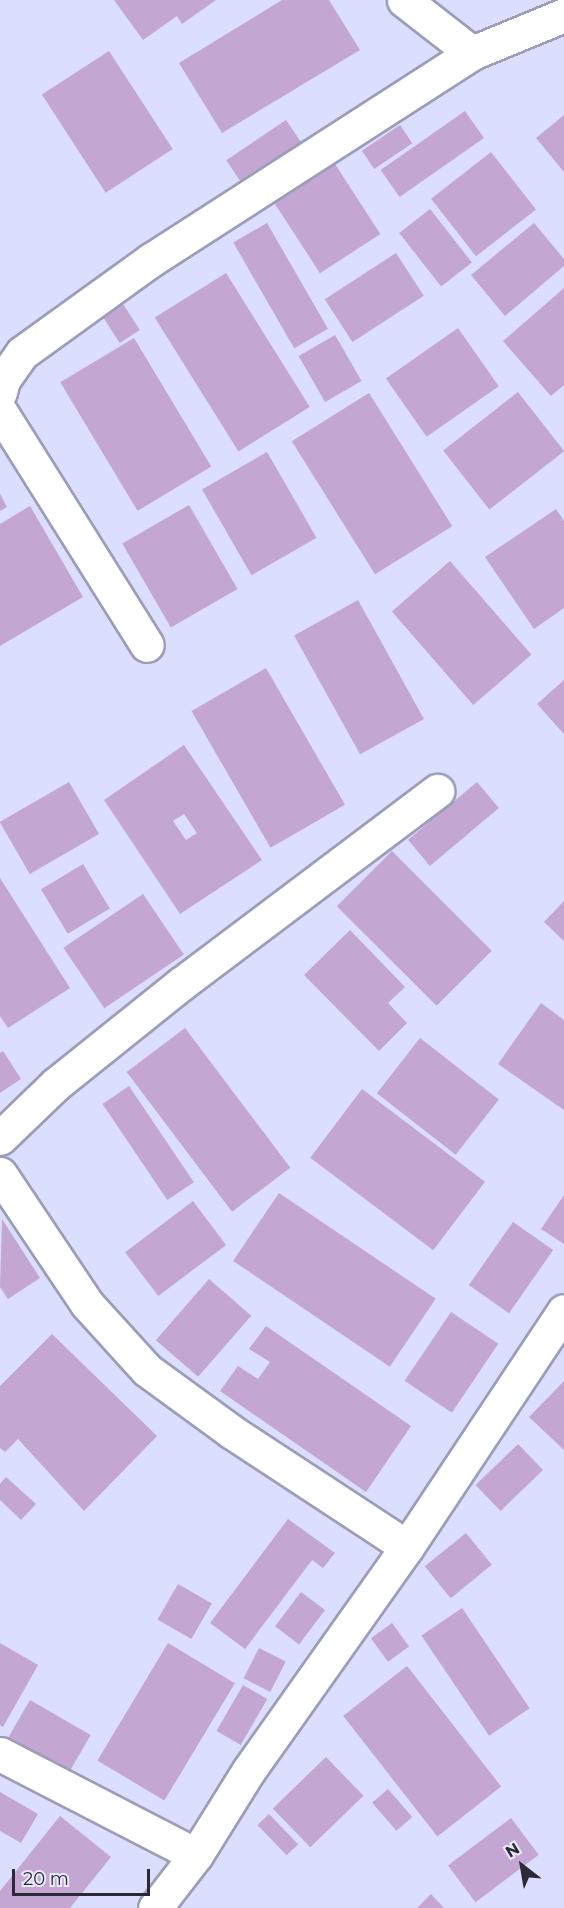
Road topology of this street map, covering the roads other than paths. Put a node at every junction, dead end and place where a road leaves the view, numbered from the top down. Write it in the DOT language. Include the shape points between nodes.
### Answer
graph roads {
  1 [pos="404,0"];
  2 [pos="564,15"];
  3 [pos="472,53"];
  4 [pos="0,392"];
  5 [pos="0,411"];
  6 [pos="147,645"];
  7 [pos="436,791"];
  8 [pos="0,1138"];
  9 [pos="0,1174"];
  10 [pos="564,1311"];
  11 [pos="407,1547"];
  12 [pos="0,1754"];
  13 [pos="196,1855"];
  14 [pos="154,1908"];
  1 -- 3 [label="street"];
  2 -- 3 [label="street"];
  3 -- 4 [label="street" via="151,260 22,353 3,380"];
  5 -- 6 [label="street"];
  7 -- 8 [label="street" via="181,984 56,1084"];
  9 -- 11 [label="street" via="87,1304 147,1370 232,1432"];
  10 -- 11 [label="street"];
  11 -- 13 [label="street" via="249,1770"];
  12 -- 13 [label="street"];
  13 -- 14 [label="street"];
}
